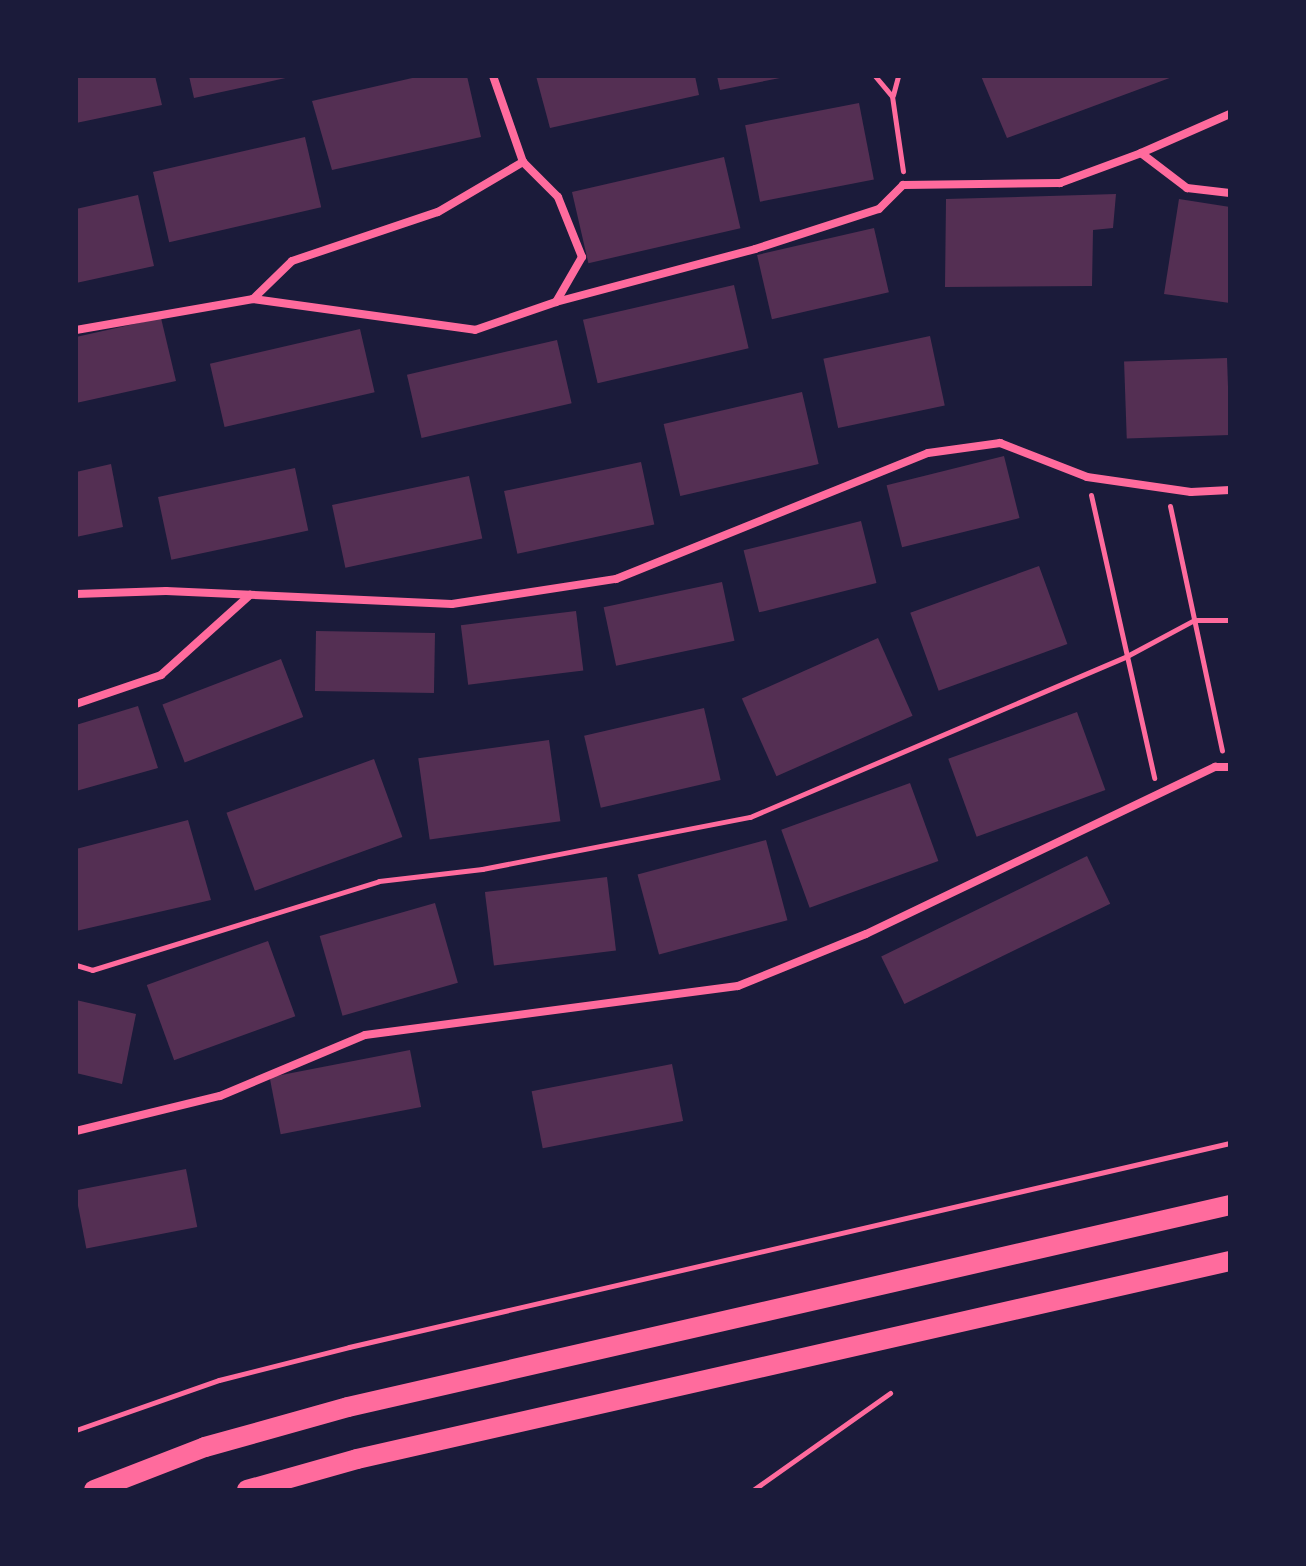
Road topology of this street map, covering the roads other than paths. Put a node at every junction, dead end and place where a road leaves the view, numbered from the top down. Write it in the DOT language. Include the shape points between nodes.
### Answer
graph roads {
  1 [pos="493,76"];
  2 [pos="1230,114"];
  3 [pos="1141,153"];
  4 [pos="523,162"];
  5 [pos="1230,193"];
  6 [pos="253,299"];
  7 [pos="556,302"];
  8 [pos="76,330"];
  9 [pos="1230,490"];
  10 [pos="76,594"];
  11 [pos="250,595"];
  12 [pos="76,704"];
  13 [pos="1228,767"];
  14 [pos="76,1131"];
  15 [pos="1230,1205"];
  16 [pos="1230,1261"];
  17 [pos="94,1490"];
  18 [pos="247,1490"];
  1 -- 4 [label="street"];
  2 -- 3 [label="street"];
  3 -- 5 [label="street" via="1187,188"];
  3 -- 7 [label="street" via="1060,183 903,185 879,209 755,249"];
  4 -- 6 [label="street" via="438,212 292,261"];
  4 -- 7 [label="street" via="558,197 582,257"];
  6 -- 7 [label="street" via="475,330"];
  6 -- 8 [label="street" via="88,332"];
  9 -- 11 [label="street" via="1087,477 1000,443 928,453 616,579 452,604"];
  10 -- 11 [label="street"];
  11 -- 12 [label="street" via="161,675"];
  13 -- 14 [label="street" via="1215,767 866,934 738,986 365,1035 220,1096"];
  15 -- 17 [label="main road" via="348,1407 205,1447"];
  16 -- 18 [label="main road" via="357,1459"];
}
